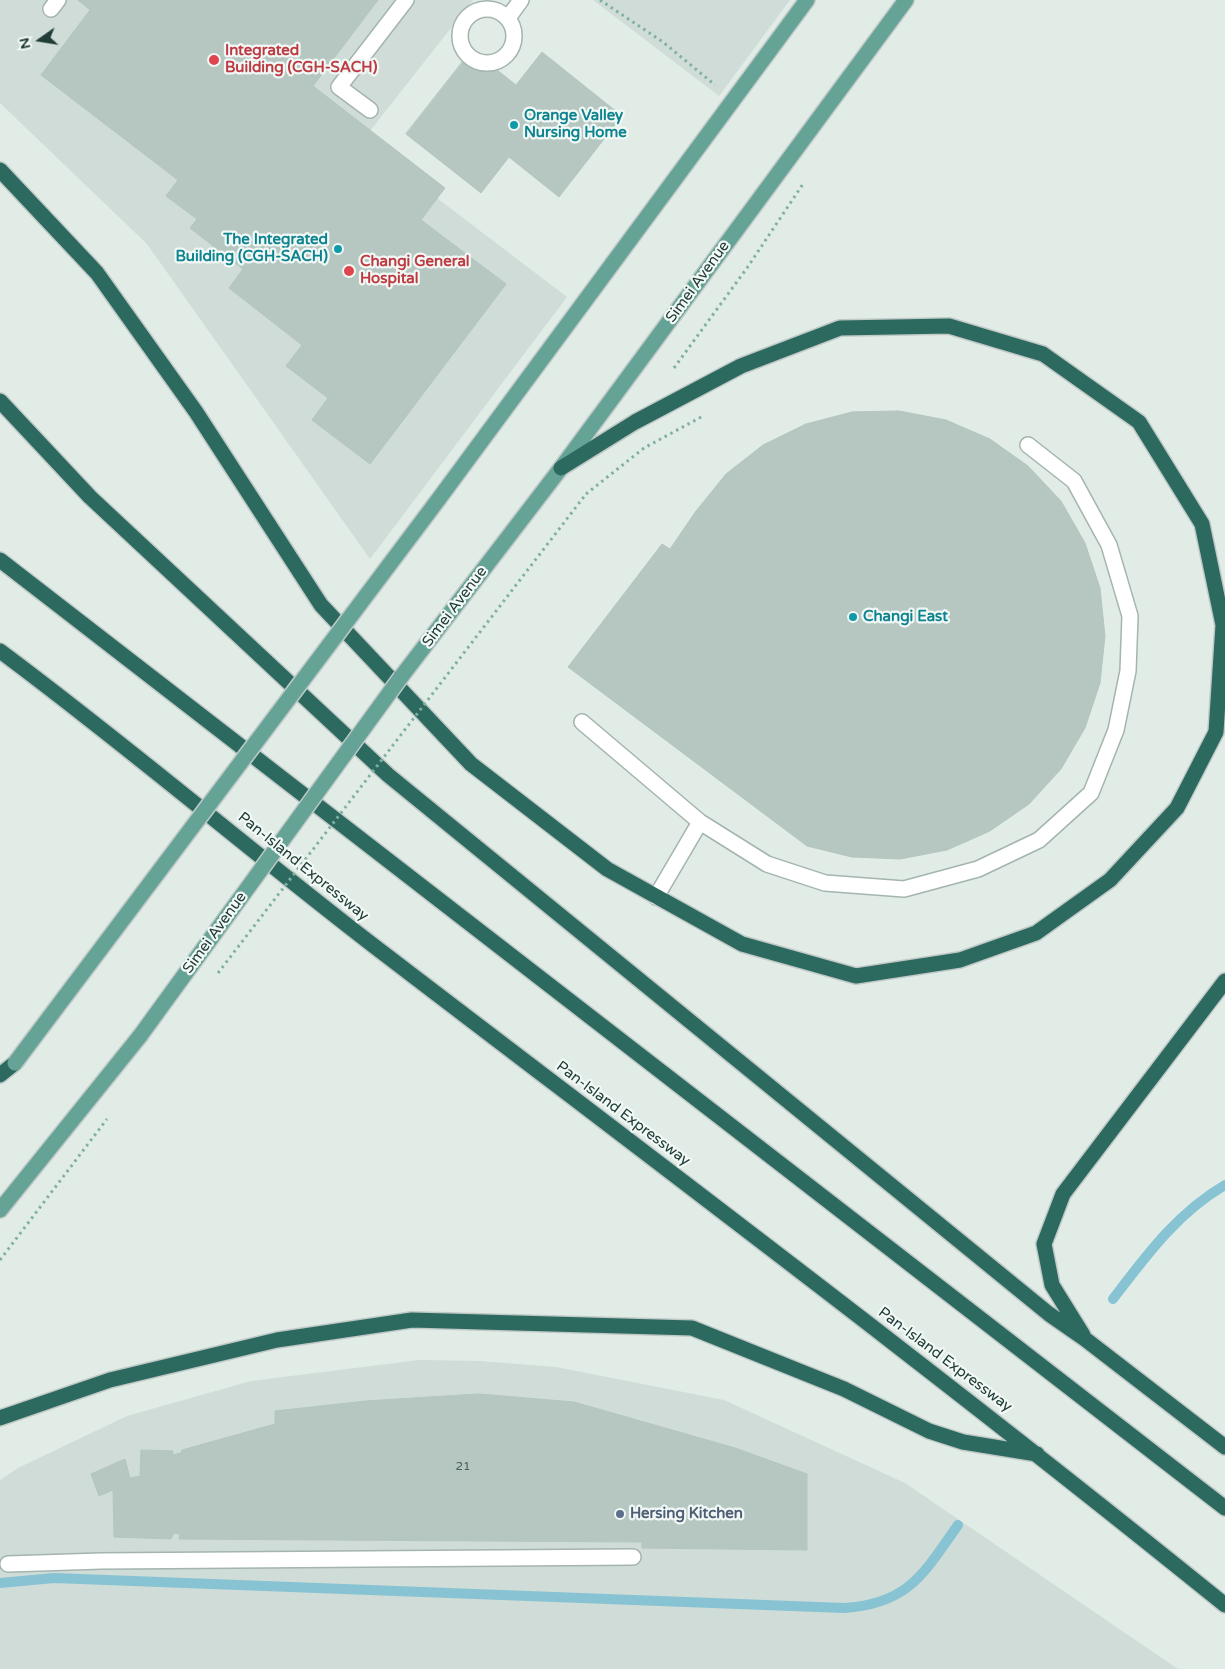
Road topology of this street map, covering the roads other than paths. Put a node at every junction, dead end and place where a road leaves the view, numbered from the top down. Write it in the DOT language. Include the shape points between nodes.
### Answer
graph roads {
  1 [pos="406,0"];
  2 [pos="521,0"];
  3 [pos="806,0"];
  4 [pos="906,0"];
  5 [pos="508,18"];
  6 [pos="370,110"];
  7 [pos="0,170"];
  8 [pos="0,401"];
  9 [pos="1028,445"];
  10 [pos="561,468"];
  11 [pos="0,560"];
  12 [pos="0,651"];
  13 [pos="0,667"];
  14 [pos="25,669"];
  15 [pos="582,722"];
  16 [pos="700,822"];
  17 [pos="656,897"];
  18 [pos="1225,981"];
  19 [pos="15,1063"];
  20 [pos="0,1076"];
  21 [pos="0,1082"];
  22 [pos="0,1210"];
  23 [pos="1085,1339"];
  24 [pos="0,1418"];
  25 [pos="1225,1447"];
  26 [pos="1038,1454"];
  27 [pos="1225,1508"];
  28 [pos="633,1557"];
  29 [pos="8,1564"];
  30 [pos="1225,1605"];
  1 -- 6 [label="street" via="339,87"];
  2 -- 5 [label="street"];
  3 -- 19 [label="main road, bridge" via="438,500"];
  4 -- 10 [label="main road, Simei Avenue"];
  7 -- 17 [label="highway" via="97,273 196,412 321,605 471,764 607,869"];
  8 -- 23 [label="highway" via="90,497 388,774 1041,1308"];
  9 -- 16 [label="street" via="1074,481 1109,545 1130,616 1128,671 1116,730 1091,793 1039,840 978,868 904,889 825,882 767,864"];
  10 -- 17 [label="highway" via="635,422 741,366 840,328 949,326 1043,354 1139,422 1202,524 1223,625 1216,732 1176,808 1110,880 1036,933 960,960 856,976 742,944"];
  10 -- 22 [label="main road, Simei Avenue, bridge" via="401,677 140,1036"];
  11 -- 27 [label="highway"];
  12 -- 14 [label="highway, Pan-Island Expressway"];
  13 -- 14 [label="highway"];
  14 -- 26 [label="highway, Pan-Island Expressway" via="368,941"];
  15 -- 16 [label="street"];
  16 -- 17 [label="street"];
  18 -- 23 [label="highway" via="1063,1194 1044,1244 1052,1285"];
  19 -- 20 [label="highway"];
  19 -- 21 [label="main road"];
  23 -- 25 [label="highway"];
  24 -- 26 [label="highway" via="128,1375 277,1340 412,1320 692,1328 844,1389 929,1431 962,1442"];
  26 -- 30 [label="highway, Pan-Island Expressway"];
  28 -- 29 [label="street"];
}
